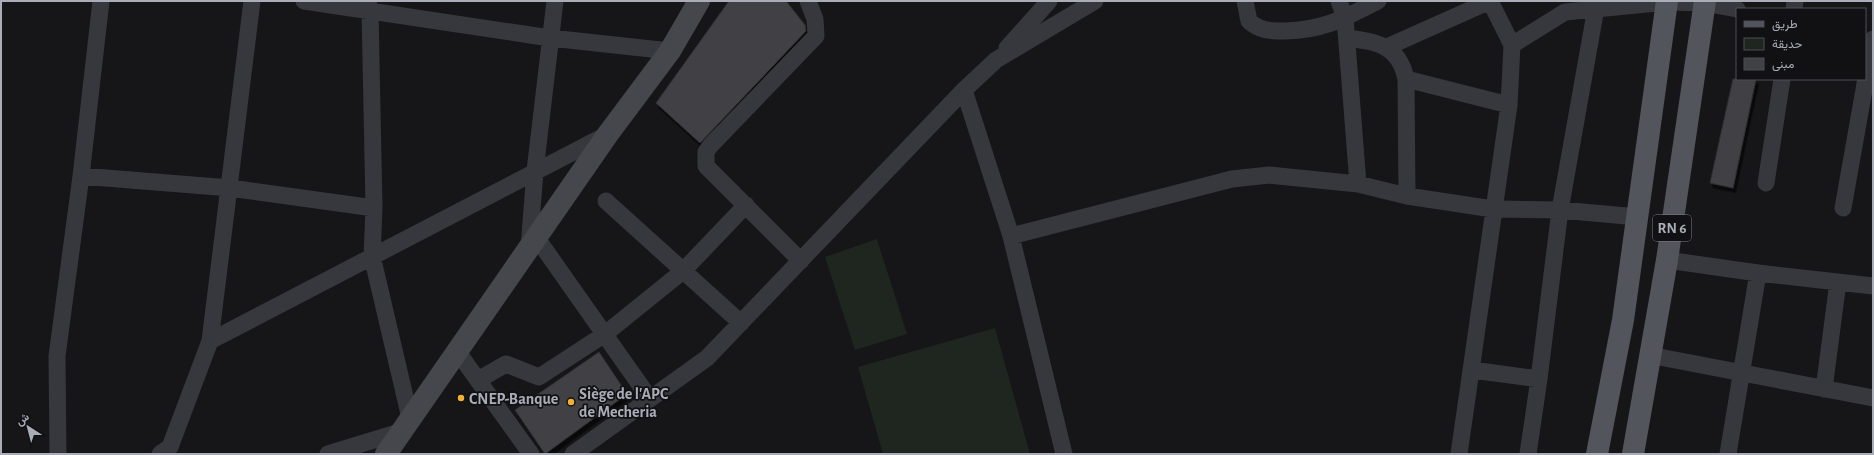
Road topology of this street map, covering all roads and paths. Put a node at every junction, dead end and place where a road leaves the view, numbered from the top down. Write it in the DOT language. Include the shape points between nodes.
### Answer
graph roads {
  1 [pos="101,1"];
  2 [pos="252,1"];
  3 [pos="304,1"];
  4 [pos="555,1"];
  5 [pos="700,1"];
  6 [pos="808,1"];
  7 [pos="1049,1"];
  8 [pos="1095,1"];
  9 [pos="1245,1"];
  10 [pos="1338,1"];
  11 [pos="1378,1"];
  12 [pos="1490,1"];
  13 [pos="1667,2"];
  14 [pos="1705,2"];
  15 [pos="369,5"];
  16 [pos="1561,6"];
  17 [pos="1596,8"];
  18 [pos="1736,9"];
  19 [pos="1345,18"];
  20 [pos="550,38"];
  21 [pos="1347,38"];
  22 [pos="1873,39"];
  23 [pos="1512,45"];
  24 [pos="1387,47"];
  25 [pos="670,51"];
  26 [pos="996,60"];
  27 [pos="1406,79"];
  28 [pos="1782,80"];
  29 [pos="1866,80"];
  30 [pos="1866,80"];
  31 [pos="964,90"];
  32 [pos="1509,105"];
  33 [pos="608,134"];
  34 [pos="535,172"];
  35 [pos="81,176"];
  36 [pos="1766,183"];
  37 [pos="1358,184"];
  38 [pos="230,188"];
  39 [pos="1407,196"];
  40 [pos="606,201"];
  41 [pos="746,205"];
  42 [pos="374,208"];
  43 [pos="1844,208"];
  44 [pos="1494,209"];
  45 [pos="1560,210"];
  46 [pos="1638,217"];
  47 [pos="1011,236"];
  48 [pos="533,242"];
  49 [pos="372,256"];
  50 [pos="801,260"];
  51 [pos="1667,260"];
  52 [pos="683,271"];
  53 [pos="1758,273"];
  54 [pos="1838,282"];
  55 [pos="1873,286"];
  56 [pos="741,323"];
  57 [pos="605,334"];
  58 [pos="210,342"];
  59 [pos="457,351"];
  60 [pos="1649,355"];
  61 [pos="1472,370"];
  62 [pos="1742,373"];
  63 [pos="1539,379"];
  64 [pos="478,380"];
  65 [pos="1824,389"];
  66 [pos="1873,398"];
  67 [pos="650,399"];
  68 [pos="405,425"];
  69 [pos="169,452"];
  70 [pos="58,454"];
  71 [pos="328,454"];
  72 [pos="386,454"];
  73 [pos="531,454"];
  74 [pos="573,454"];
  75 [pos="1064,454"];
  76 [pos="1459,454"];
  77 [pos="1528,454"];
  78 [pos="1598,454"];
  79 [pos="1633,454"];
  80 [pos="1728,454"];
  1 -- 35 [label="street"];
  2 -- 38 [label="street"];
  3 -- 15 [label="street"];
  4 -- 20 [label="street"];
  5 -- 25 [label="main road"];
  6 -- 41 [label="street" via="815,20 816,36 706,152 706,166"];
  7 -- 26 [label="street"];
  8 -- 26 [label="street"];
  9 -- 19 [label="street" via="1249,21 1265,31 1305,31"];
  10 -- 19 [label="street"];
  11 -- 19 [label="street"];
  12 -- 23 [label="street"];
  12 -- 24 [label="street"];
  13 -- 14 [label="street"];
  13 -- 17 [label="street"];
  13 -- 46 [label="main road, RN 6"];
  14 -- 18 [label="street"];
  14 -- 51 [label="main road, RN 6"];
  15 -- 20 [label="street"];
  15 -- 42 [label="street"];
  16 -- 17 [label="street"];
  16 -- 23 [label="street"];
  17 -- 45 [label="street"];
  19 -- 21 [label="street"];
  20 -- 25 [label="street"];
  20 -- 34 [label="street"];
  21 -- 24 [label="street"];
  21 -- 37 [label="street"];
  22 -- 30 [label="street"];
  23 -- 32 [label="street"];
  24 -- 27 [label="street" via="1403,66"];
  25 -- 33 [label="main road"];
  26 -- 31 [label="street"];
  27 -- 32 [label="street"];
  27 -- 39 [label="street"];
  28 -- 36 [label="street"];
  29 -- 43 [label="street"];
  31 -- 47 [label="street"];
  31 -- 50 [label="street"];
  32 -- 44 [label="street"];
  33 -- 34 [label="street"];
  33 -- 48 [label="main road"];
  34 -- 48 [label="street"];
  34 -- 49 [label="street"];
  35 -- 38 [label="street"];
  35 -- 70 [label="street" via="57,356"];
  37 -- 39 [label="street"];
  37 -- 47 [label="street" via="1269,175 1232,179"];
  38 -- 42 [label="street"];
  38 -- 58 [label="street"];
  39 -- 44 [label="street"];
  40 -- 52 [label="street"];
  41 -- 50 [label="street"];
  41 -- 52 [label="street"];
  42 -- 49 [label="street"];
  44 -- 45 [label="street"];
  44 -- 61 [label="street"];
  45 -- 46 [label="street"];
  45 -- 63 [label="street"];
  46 -- 78 [label="main road, RN 6" via="1623,320"];
  47 -- 75 [label="street"];
  48 -- 57 [label="street"];
  48 -- 59 [label="main road"];
  49 -- 58 [label="street"];
  49 -- 68 [label="street"];
  50 -- 56 [label="street"];
  51 -- 53 [label="street"];
  51 -- 60 [label="main road, RN 6"];
  52 -- 56 [label="street"];
  52 -- 57 [label="street"];
  53 -- 54 [label="street"];
  53 -- 62 [label="street"];
  54 -- 55 [label="street"];
  54 -- 65 [label="street"];
  56 -- 67 [label="street" via="707,358"];
  57 -- 64 [label="street" via="539,377 506,364"];
  57 -- 67 [label="street"];
  58 -- 69 [label="street"];
  59 -- 64 [label="street"];
  59 -- 68 [label="main road"];
  60 -- 62 [label="street"];
  60 -- 79 [label="main road, RN 6"];
  61 -- 63 [label="street"];
  61 -- 76 [label="street"];
  62 -- 65 [label="street"];
  62 -- 80 [label="street"];
  63 -- 77 [label="street"];
  64 -- 73 [label="street"];
  65 -- 66 [label="street"];
  67 -- 74 [label="street"];
  68 -- 71 [label="street"];
  68 -- 72 [label="main road"];
}
